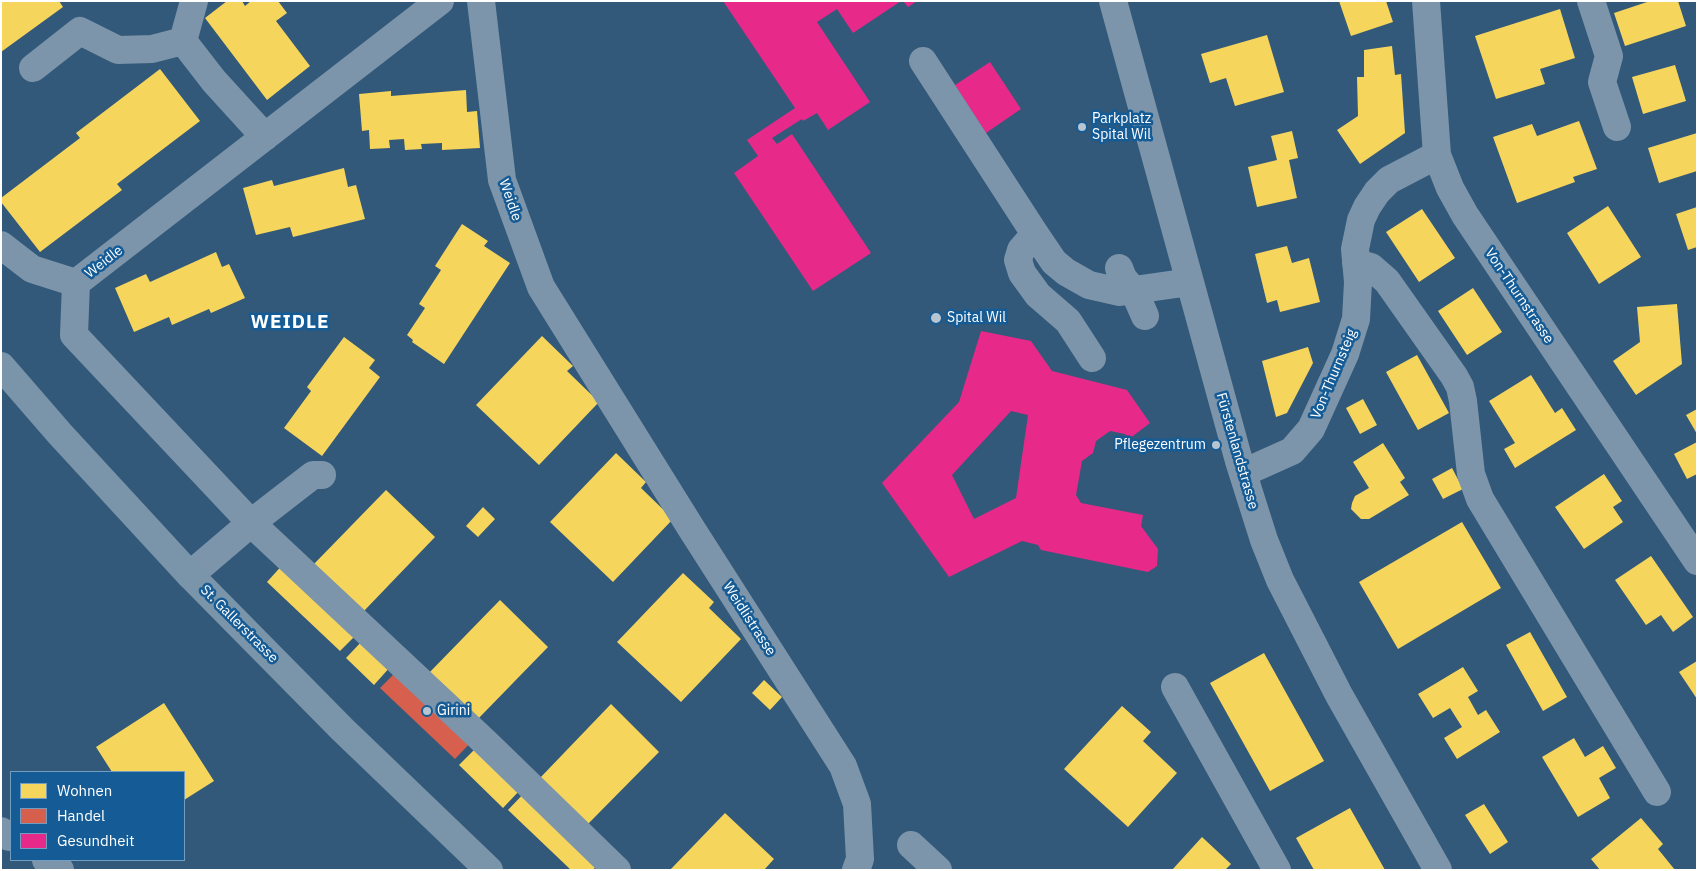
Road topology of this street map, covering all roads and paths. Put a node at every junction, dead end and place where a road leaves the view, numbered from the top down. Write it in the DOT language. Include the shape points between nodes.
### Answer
graph roads {
  1 [pos="194,1"];
  2 [pos="440,1"];
  3 [pos="481,1"];
  4 [pos="1113,1"];
  5 [pos="1426,1"];
  6 [pos="1591,1"];
  7 [pos="183,41"];
  8 [pos="923,62"];
  9 [pos="32,68"];
  10 [pos="1617,127"];
  11 [pos="265,137"];
  12 [pos="1436,155"];
  13 [pos="1035,234"];
  14 [pos="1,245"];
  15 [pos="1356,263"];
  16 [pos="1119,268"];
  17 [pos="1190,282"];
  18 [pos="76,283"];
  19 [pos="1134,291"];
  20 [pos="1146,316"];
  21 [pos="1092,358"];
  22 [pos="1,366"];
  23 [pos="600,380"];
  24 [pos="1243,473"];
  25 [pos="322,475"];
  26 [pos="251,523"];
  27 [pos="1697,561"];
  28 [pos="190,575"];
  29 [pos="1175,687"];
  30 [pos="1658,792"];
  31 [pos="911,845"];
  32 [pos="47,861"];
  33 [pos="60,870"];
  34 [pos="489,870"];
  35 [pos="618,870"];
  36 [pos="856,870"];
  37 [pos="938,870"];
  38 [pos="1277,870"];
  39 [pos="1438,870"];
  1 -- 7 [label="street"];
  2 -- 11 [label="street, Weidle"];
  3 -- 23 [label="street, Weidle" via="502,180 541,287"];
  4 -- 17 [label="street, Fürstenlandstrasse"];
  5 -- 12 [label="street, Von-Thurnstrasse"];
  6 -- 10 [label="street" via="1609,56 1602,82"];
  7 -- 9 [label="street" via="152,49 118,50 80,31"];
  7 -- 11 [label="street"];
  8 -- 13 [label="street"];
  11 -- 18 [label="street, Weidle"];
  12 -- 15 [label="street, Von-Thurnsteig" via="1404,170 1377,192 1361,220"];
  12 -- 27 [label="street, Von-Thurnstrasse" via="1465,215"];
  13 -- 19 [label="street" via="1054,262 1078,280 1105,289"];
  13 -- 21 [label="street" via="1021,250 1018,260 1022,273 1038,295 1068,321"];
  14 -- 18 [label="street" via="32,269"];
  15 -- 24 [label="street, Von-Thurnsteig" via="1358,301 1351,337 1310,429 1292,451"];
  15 -- 30 [label="street" via="1371,267 1388,281 1454,376 1463,401 1471,474 1480,499"];
  16 -- 19 [label="street"];
  17 -- 19 [label="street"];
  17 -- 24 [label="street, Fürstenlandstrasse"];
  18 -- 26 [label="street, Weidle" via="74,335"];
  19 -- 20 [label="street"];
  22 -- 28 [label="main road, St. Gallerstrasse"];
  23 -- 36 [label="street, Weidlistrasse" via="843,766 857,804 860,859"];
  24 -- 39 [label="street, Fürstenlandstrasse" via="1280,580 1339,695"];
  25 -- 26 [label="street" via="313,475"];
  26 -- 28 [label="street"];
  26 -- 35 [label="street, Weidle"];
  28 -- 34 [label="main road, St. Gallerstrasse" via="342,729"];
  29 -- 38 [label="street"];
  31 -- 37 [label="street"];
  32 -- 33 [label="street"];
}
